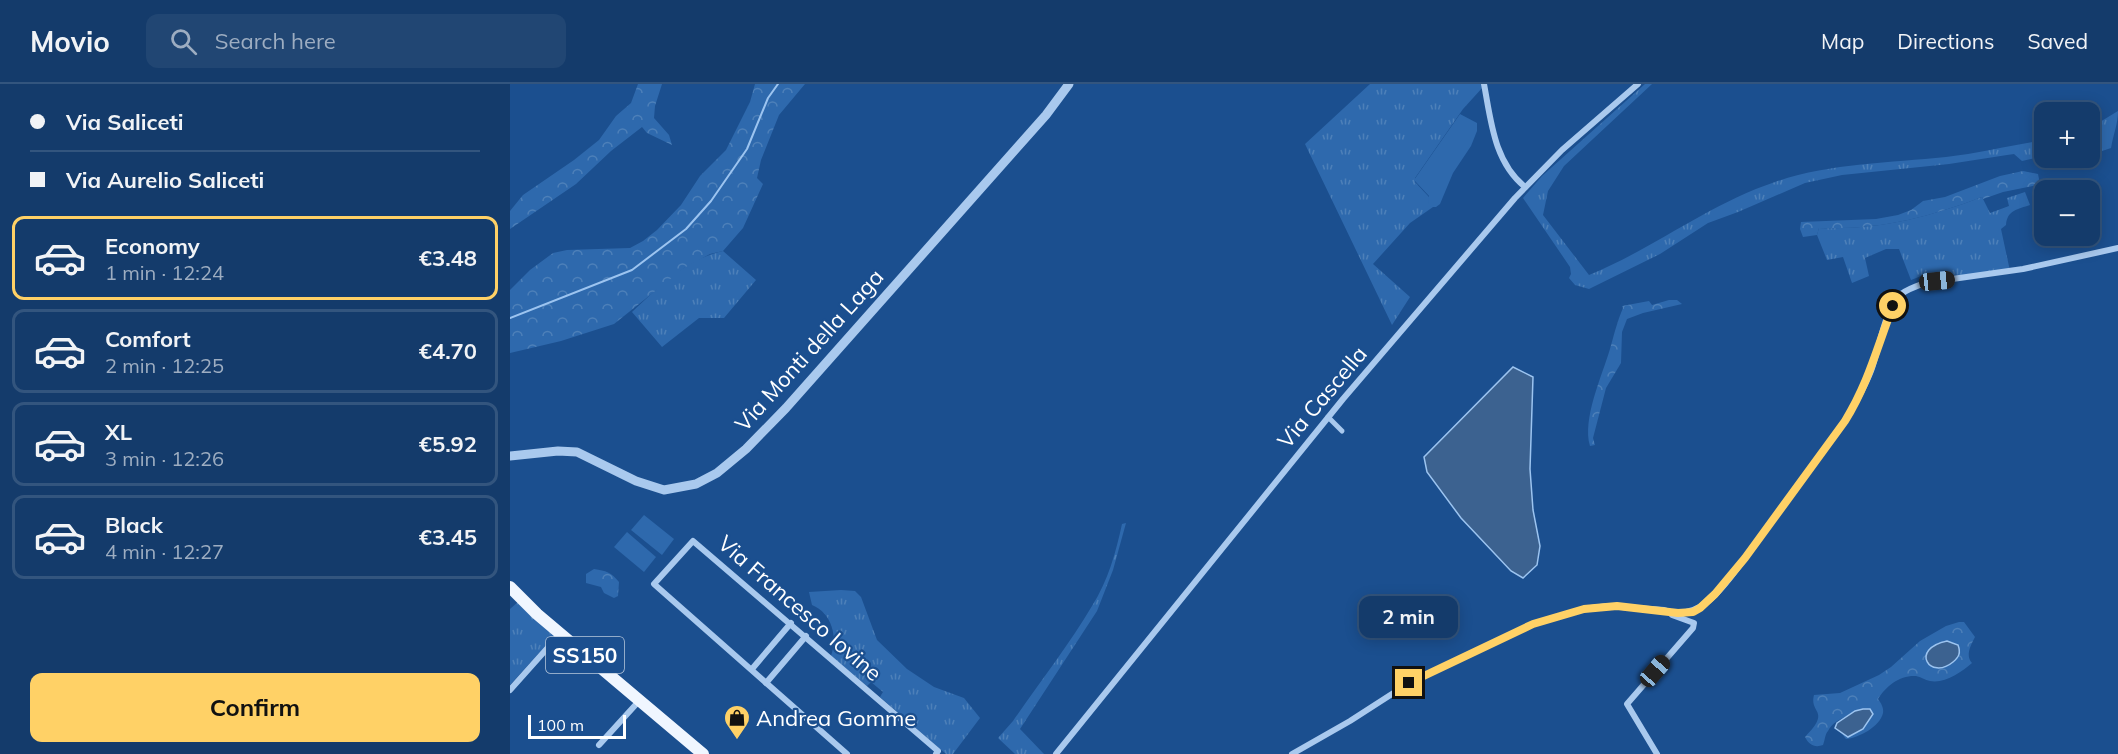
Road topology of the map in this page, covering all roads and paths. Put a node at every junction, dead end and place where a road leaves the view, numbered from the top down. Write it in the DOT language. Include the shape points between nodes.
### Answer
graph roads {
  1 [pos="1069,84"];
  2 [pos="1484,84"];
  3 [pos="1638,84"];
  4 [pos="1525,187"];
  5 [pos="2118,248"];
  6 [pos="1328,417"];
  7 [pos="1342,431"];
  8 [pos="510,456"];
  9 [pos="510,587"];
  10 [pos="1664,610"];
  11 [pos="791,623"];
  12 [pos="561,634"];
  13 [pos="806,636"];
  14 [pos="752,669"];
  15 [pos="766,683"];
  16 [pos="510,690"];
  17 [pos="639,701"];
  18 [pos="599,746"];
  19 [pos="698,752"];
  20 [pos="937,753"];
  21 [pos="848,754"];
  22 [pos="1056,754"];
  23 [pos="1292,754"];
  24 [pos="1657,754"];
  1 -- 8 [label="street, Via Monti della Laga" via="1046,115 786,408 720,472 696,484 664,490 577,452 558,450"];
  2 -- 4 [label="street" via="1502,160"];
  3 -- 4 [label="street, Via Cascella"];
  4 -- 6 [label="street, Via Cascella"];
  5 -- 10 [label="street" via="2023,269 1924,284 1899,297 1860,397 1745,558 1700,608 1693,612"];
  6 -- 7 [label="street"];
  6 -- 22 [label="street, Via Cascella"];
  9 -- 12 [label="main road, SS150"];
  10 -- 23 [label="street" via="1608,606 1533,624 1409,683"];
  10 -- 24 [label="street" via="1694,622 1693,628 1627,704"];
  11 -- 13 [label="street, Via Francesco Iovine"];
  11 -- 14 [label="street"];
  11 -- 14 [label="street, Via Francesco Iovine" via="693,541 654,584"];
  12 -- 16 [label="street"];
  12 -- 17 [label="main road, SS150"];
  13 -- 15 [label="street"];
  13 -- 20 [label="street, Via Francesco Iovine"];
  14 -- 15 [label="street"];
  15 -- 21 [label="street"];
  17 -- 18 [label="street"];
  17 -- 19 [label="main road, SS150"];
}
